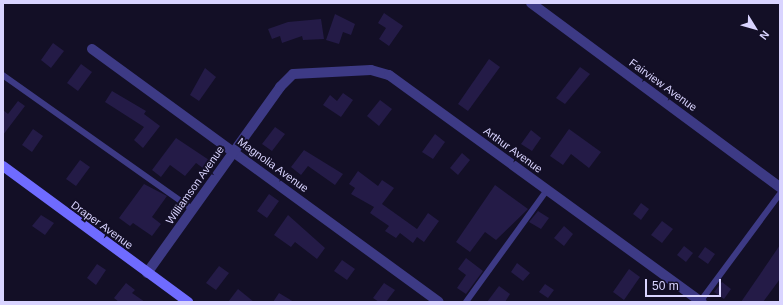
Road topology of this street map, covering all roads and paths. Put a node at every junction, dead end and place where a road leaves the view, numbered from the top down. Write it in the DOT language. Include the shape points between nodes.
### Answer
graph roads {
  1 [pos="531,3"];
  2 [pos="92,49"];
  3 [pos="293,74"];
  4 [pos="3,75"];
  5 [pos="233,151"];
  6 [pos="3,166"];
  7 [pos="780,187"];
  8 [pos="548,190"];
  9 [pos="780,194"];
  10 [pos="192,210"];
  11 [pos="147,273"];
  12 [pos="188,302"];
  13 [pos="439,302"];
  14 [pos="466,302"];
  15 [pos="701,302"];
  1 -- 7 [label="street, Fairview Avenue"];
  2 -- 5 [label="street, Magnolia Avenue"];
  3 -- 5 [label="street, Williamson Avenue"];
  3 -- 8 [label="street, Arthur Avenue" via="371,70 389,75"];
  4 -- 10 [label="lane"];
  5 -- 10 [label="street, Williamson Avenue"];
  5 -- 13 [label="street, Magnolia Avenue"];
  6 -- 11 [label="street, Draper Avenue"];
  8 -- 14 [label="lane"];
  8 -- 15 [label="street, Arthur Avenue"];
  9 -- 15 [label="lane"];
  10 -- 11 [label="street, Williamson Avenue"];
  11 -- 12 [label="street, Draper Avenue"];
}
